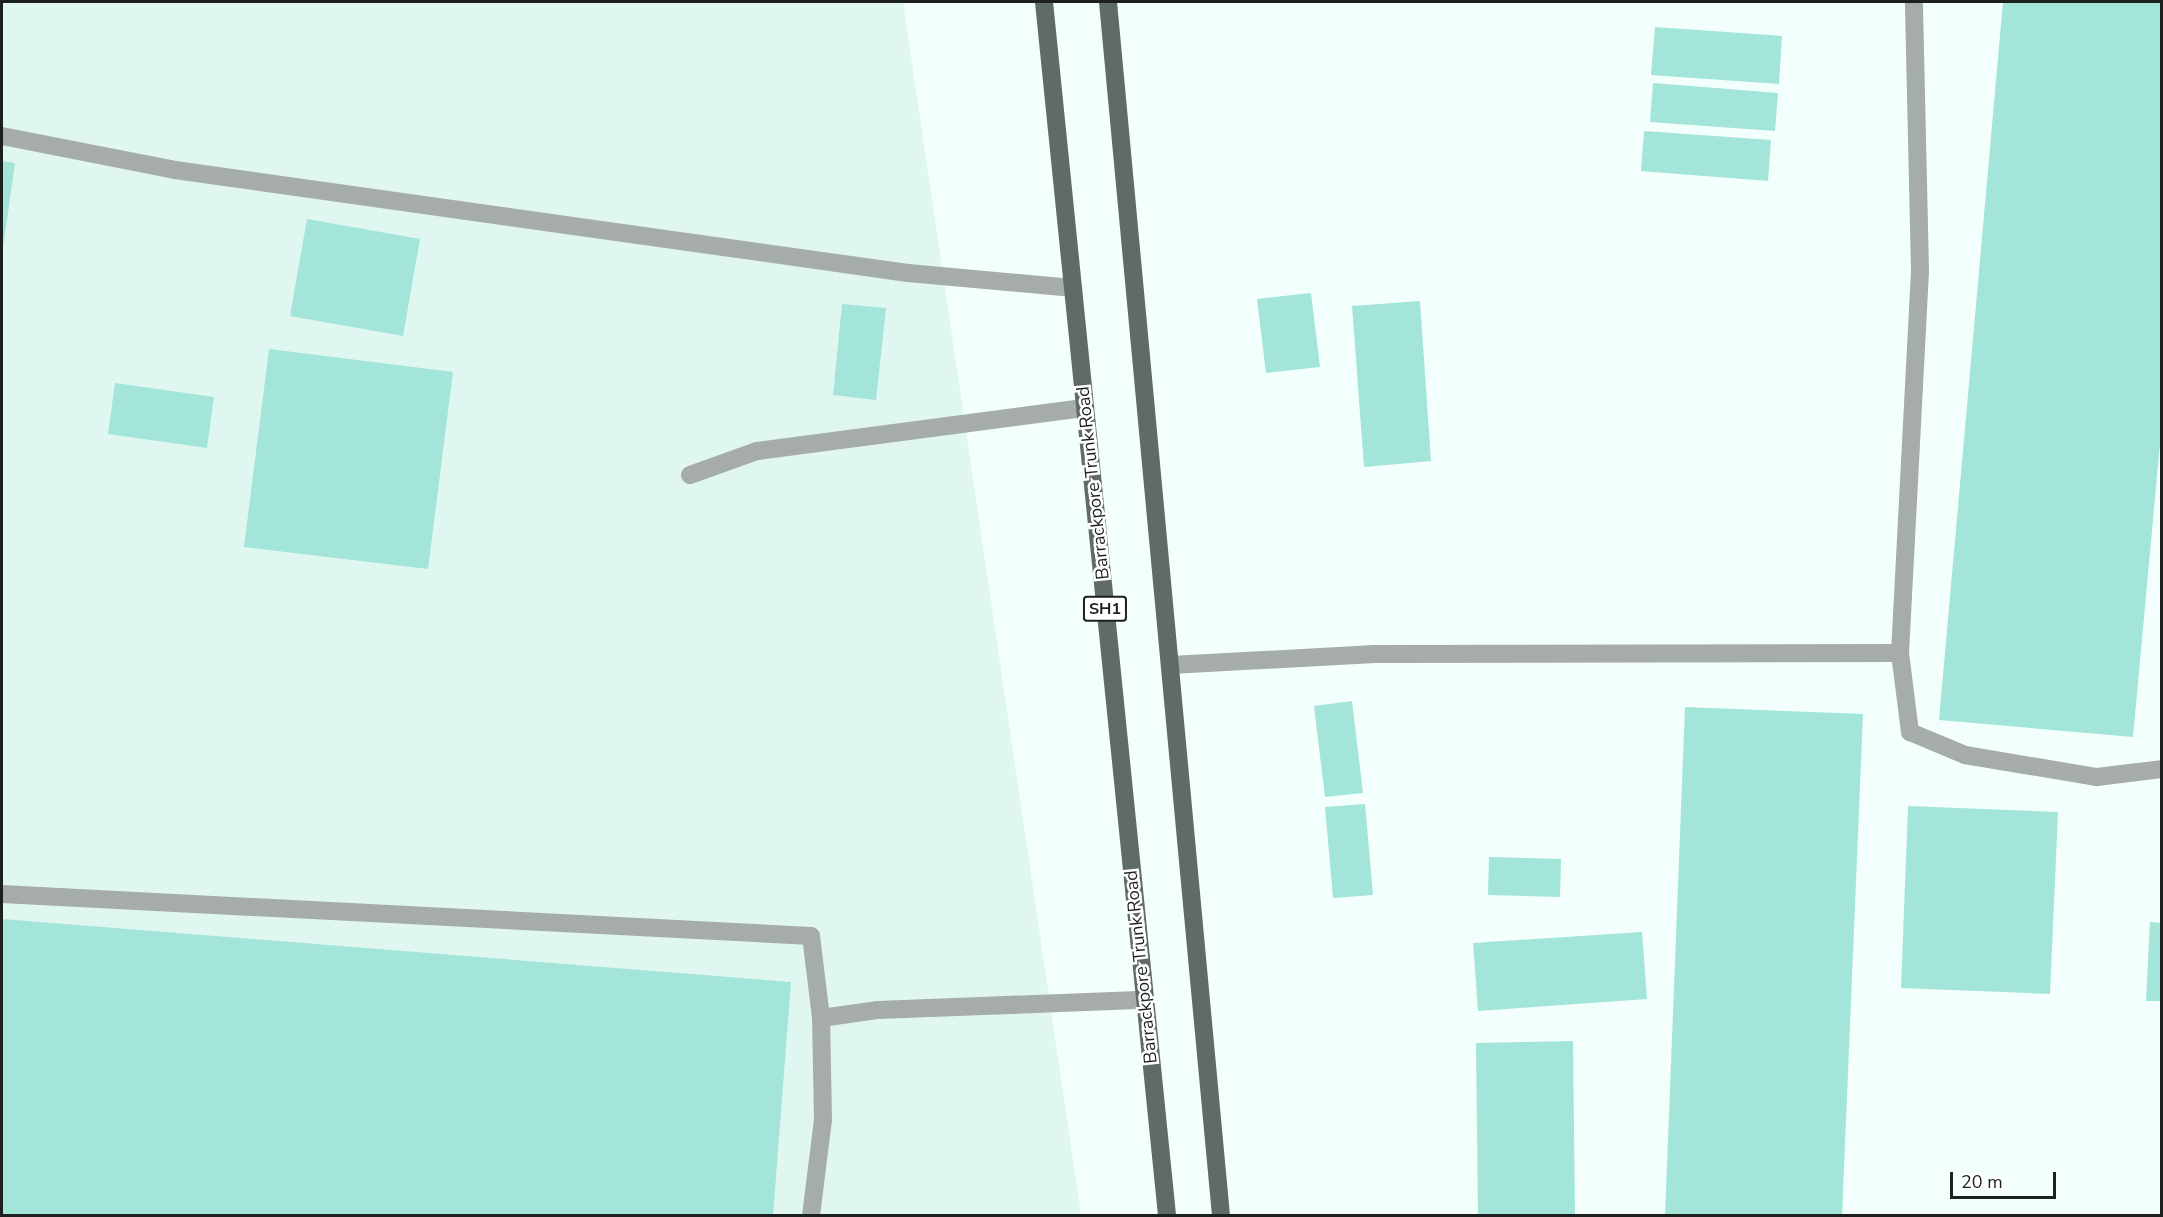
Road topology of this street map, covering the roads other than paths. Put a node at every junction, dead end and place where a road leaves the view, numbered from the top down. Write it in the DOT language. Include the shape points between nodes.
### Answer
graph roads {
  1 [pos="1044,2"];
  2 [pos="1108,2"];
  3 [pos="1914,2"];
  4 [pos="2,136"];
  5 [pos="1073,288"];
  6 [pos="1085,408"];
  7 [pos="690,475"];
  8 [pos="1900,653"];
  9 [pos="1171,665"];
  10 [pos="2162,770"];
  11 [pos="2,894"];
  12 [pos="1144,999"];
  13 [pos="821,1018"];
  14 [pos="811,1215"];
  15 [pos="1167,1215"];
  16 [pos="1221,1215"];
  1 -- 5 [label="main road, Barrackpore Trunk Road / SH1"];
  2 -- 9 [label="main road"];
  3 -- 8 [label="lane" via="1920,270"];
  4 -- 5 [label="lane" via="175,170 908,273"];
  5 -- 6 [label="main road, Barrackpore Trunk Road / SH1"];
  6 -- 7 [label="lane" via="757,451"];
  6 -- 12 [label="main road, Barrackpore Trunk Road / SH1"];
  8 -- 9 [label="lane" via="1375,654"];
  8 -- 10 [label="lane" via="1910,732 1965,755 2097,777"];
  9 -- 16 [label="main road"];
  11 -- 13 [label="lane" via="812,936"];
  12 -- 13 [label="lane" via="878,1010"];
  12 -- 15 [label="main road, Barrackpore Trunk Road / SH1"];
  13 -- 14 [label="lane" via="823,1120"];
}
